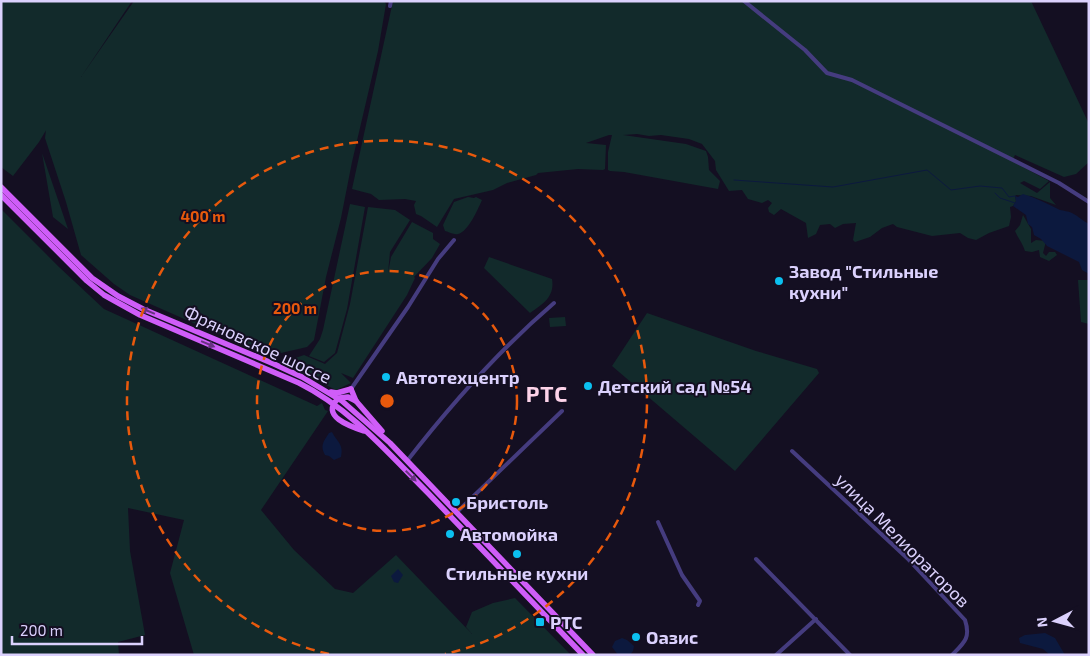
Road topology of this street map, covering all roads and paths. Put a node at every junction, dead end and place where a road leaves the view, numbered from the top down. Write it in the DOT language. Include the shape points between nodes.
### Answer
graph roads {
  1 [pos="744,1"];
  2 [pos="1,187"];
  3 [pos="1,195"];
  4 [pos="1089,202"];
  5 [pos="454,240"];
  6 [pos="554,303"];
  7 [pos="351,389"];
  8 [pos="326,391"];
  9 [pos="336,401"];
  10 [pos="356,401"];
  11 [pos="562,411"];
  12 [pos="367,432"];
  13 [pos="390,443"];
  14 [pos="792,451"];
  15 [pos="407,461"];
  16 [pos="457,512"];
  17 [pos="658,522"];
  18 [pos="756,559"];
  19 [pos="698,606"];
  20 [pos="816,619"];
  21 [pos="583,655"];
  22 [pos="593,655"];
  23 [pos="776,655"];
  24 [pos="850,655"];
  25 [pos="952,655"];
  1 -- 4 [label="street" via="805,50 827,73 852,80 1059,183"];
  8 -- 2 [label="main road, Фряновское шоссе, one-way" via="280,367 118,296 92,278"];
  3 -- 9 [label="main road, Фряновское шоссе, one-way" via="87,281 109,298 140,315"];
  5 -- 7 [label="street"];
  6 -- 15 [label="street" via="471,382"];
  7 -- 8 [label="main road" via="337,393"];
  7 -- 9 [label="main road"];
  7 -- 10 [label="main road"];
  8 -- 9 [label="main road, Фряновское шоссе"];
  9 -- 10 [label="main road" via="348,397"];
  9 -- 12 [label="main road, Фряновское шоссе"];
  9 -- 12 [label="main road" via="333,410 337,419"];
  9 -- 13 [label="main road, Фряновское шоссе" via="353,409"];
  10 -- 13 [label="main road"];
  11 -- 16 [label="street"];
  12 -- 21 [label="main road, Фряновское шоссе, one-way"];
  13 -- 15 [label="main road, Фряновское шоссе"];
  14 -- 25 [label="street, улица Мелиораторов" via="907,558 965,620 967,636"];
  15 -- 16 [label="main road, Фряновское шоссе"];
  16 -- 22 [label="main road, Фряновское шоссе"];
  17 -- 19 [label="street" via="682,575 700,601"];
  18 -- 20 [label="street"];
  20 -- 23 [label="street"];
  20 -- 24 [label="street"];
}
